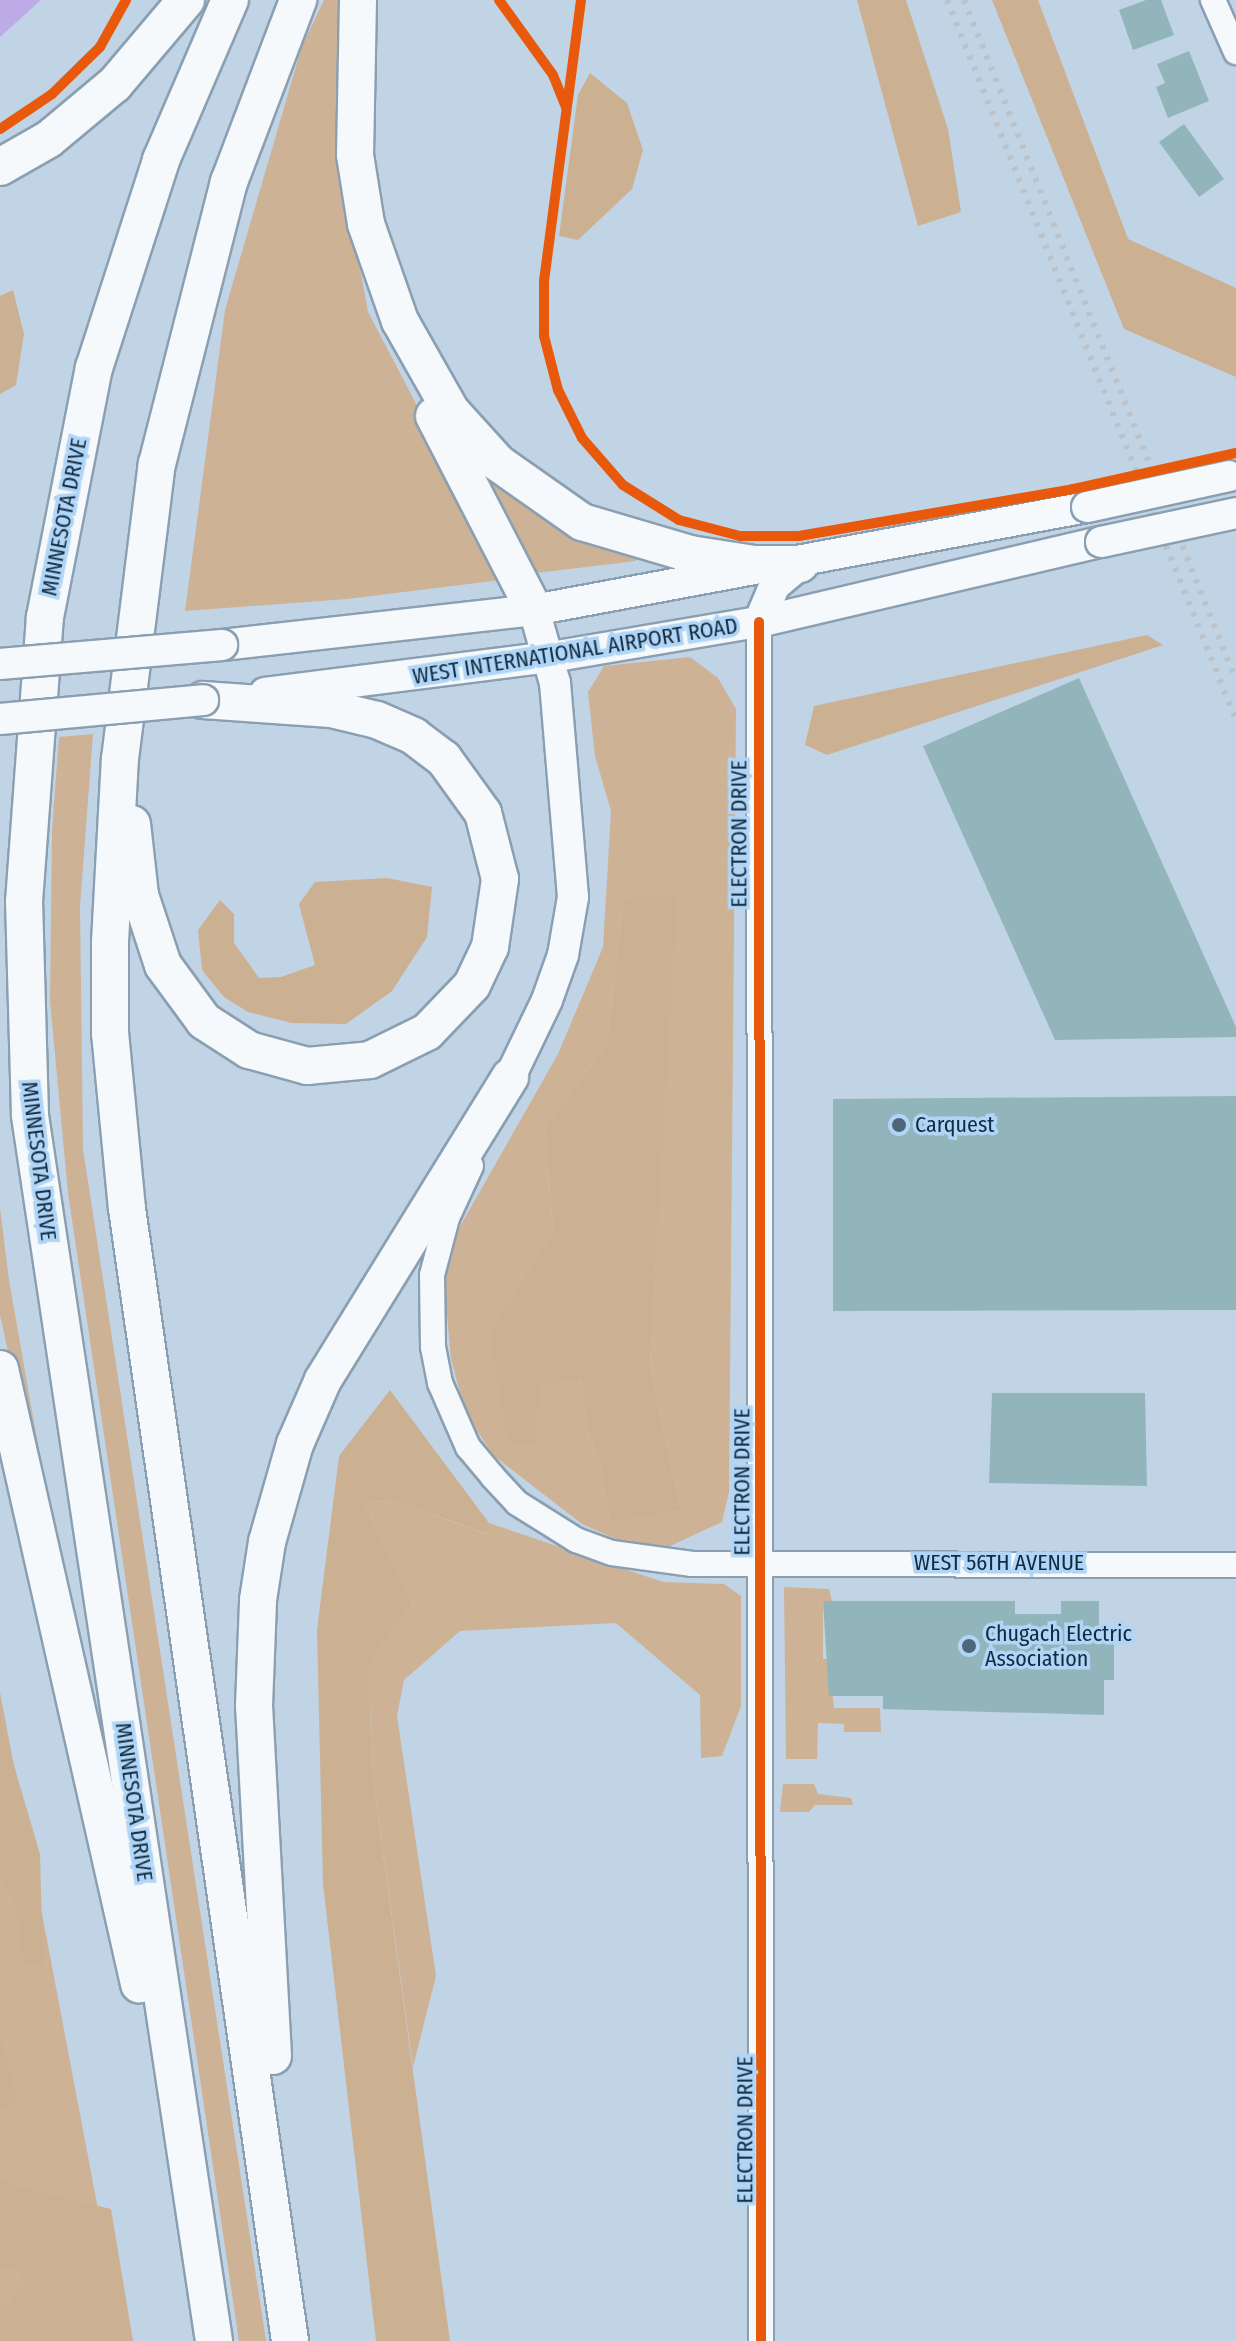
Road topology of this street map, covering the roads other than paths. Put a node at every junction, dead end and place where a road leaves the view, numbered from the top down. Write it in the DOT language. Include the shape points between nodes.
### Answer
graph roads {
  1 [pos="186,0"];
  2 [pos="230,0"];
  3 [pos="298,0"];
  4 [pos="358,0"];
  5 [pos="1213,0"];
  6 [pos="1236,52"];
  7 [pos="0,167"];
  8 [pos="376,257"];
  9 [pos="1232,475"];
  10 [pos="1236,513"];
  11 [pos="800,564"];
  12 [pos="534,610"];
  13 [pos="759,622"];
  14 [pos="551,657"];
  15 [pos="0,664"];
  16 [pos="203,700"];
  17 [pos="0,719"];
  18 [pos="124,722"];
  19 [pos="0,952"];
  20 [pos="510,1077"];
  21 [pos="27,1082"];
  22 [pos="0,1369"];
  23 [pos="762,1562"];
  24 [pos="1236,1565"];
  25 [pos="289,2335"];
  26 [pos="213,2341"];
  27 [pos="761,2341"];
  1 -- 7 [label="highway" via="155,44 115,84 49,139"];
  2 -- 21 [label="highway, MINNESOTA DRIVE" via="189,88 126,259 94,368 65,502 45,617 26,815"];
  3 -- 18 [label="highway" via="229,182 183,347 148,516"];
  4 -- 8 [label="highway" via="355,155"];
  5 -- 6 [label="street"];
  8 -- 11 [label="highway" via="400,321 451,411 477,443 530,489 582,522 654,547 754,564"];
  8 -- 12 [label="highway" via="378,290 389,326"];
  9 -- 11 [label="main road, bridge"];
  10 -- 13 [label="main road, WEST INTERNATIONAL AIRPORT ROAD, bridge"];
  11 -- 12 [label="main road"];
  11 -- 13 [label="main road" via="774,586"];
  12 -- 14 [label="main road"];
  12 -- 15 [label="main road, bridge"];
  13 -- 14 [label="main road, WEST INTERNATIONAL AIRPORT ROAD"];
  13 -- 23 [label="street, ELECTRON DRIVE"];
  14 -- 16 [label="main road, WEST INTERNATIONAL AIRPORT ROAD"];
  14 -- 20 [label="main road" via="571,831 573,897 551,989"];
  16 -- 17 [label="main road, WEST INTERNATIONAL AIRPORT ROAD, bridge"];
  16 -- 18 [label="highway" via="331,709 377,720 414,736 444,759 483,813 500,879 490,947 453,1010 403,1048 338,1066 276,1060 225,1038 180,994 148,930 140,895"];
  18 -- 25 [label="highway" via="110,928 117,1125"];
  19 -- 21 [label="highway"];
  20 -- 23 [label="street, WEST 56TH AVENUE" via="447,1218 432,1275 433,1347 440,1383 468,1447 517,1503 576,1540 660,1563"];
  20 -- 25 [label="highway" via="323,1380 295,1444 267,1542 258,1600 254,1706"];
  21 -- 26 [label="highway, MINNESOTA DRIVE"];
  22 -- 26 [label="highway"];
  23 -- 24 [label="street, WEST 56TH AVENUE"];
  23 -- 27 [label="street, ELECTRON DRIVE"];
}
